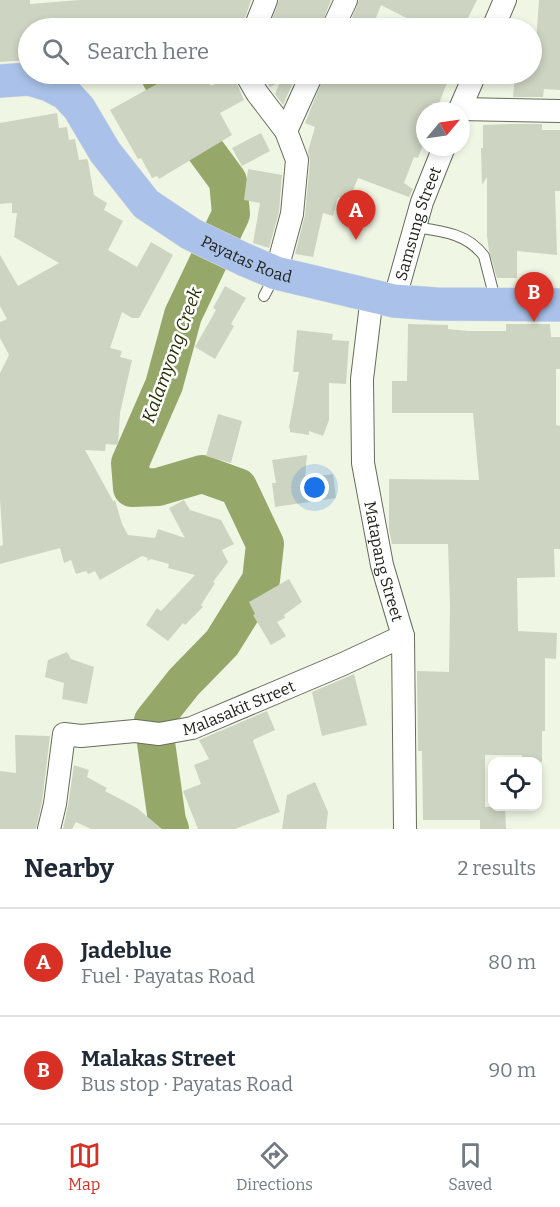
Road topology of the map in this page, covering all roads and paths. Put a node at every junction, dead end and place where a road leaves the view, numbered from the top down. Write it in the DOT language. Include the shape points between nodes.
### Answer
graph roads {
  1 [pos="266,0"];
  2 [pos="346,0"];
  3 [pos="505,0"];
  4 [pos="259,18"];
  5 [pos="338,18"];
  6 [pos="497,18"];
  7 [pos="18,80"];
  8 [pos="0,81"];
  9 [pos="46,84"];
  10 [pos="252,84"];
  11 [pos="307,84"];
  12 [pos="471,84"];
  13 [pos="463,102"];
  14 [pos="470,110"];
  15 [pos="560,111"];
  16 [pos="286,131"];
  17 [pos="440,156"];
  18 [pos="414,227"];
  19 [pos="270,285"];
  20 [pos="383,298"];
  21 [pos="496,303"];
  22 [pos="560,304"];
  23 [pos="403,636"];
  24 [pos="49,829"];
  25 [pos="405,829"];
  1 -- 4 [label="street"];
  2 -- 5 [label="street"];
  3 -- 6 [label="street"];
  7 -- 8 [label="main road, Payatas Road"];
  9 -- 19 [label="main road, Payatas Road" via="66,94 79,108 105,152 146,204 191,234 243,259"];
  10 -- 16 [label="street"];
  11 -- 16 [label="street"];
  12 -- 13 [label="street"];
  14 -- 15 [label="street"];
  16 -- 19 [label="street" via="297,160 292,214"];
  17 -- 18 [label="street, Samsung Street"];
  18 -- 20 [label="street, Samsung Street"];
  18 -- 21 [label="lane" via="448,232 464,238 481,252"];
  19 -- 20 [label="main road, Payatas Road"];
  20 -- 21 [label="main road, Payatas Road" via="436,304"];
  20 -- 23 [label="street, Matapang Street" via="362,379 363,463 382,565"];
  21 -- 22 [label="main road, Payatas Road"];
  23 -- 24 [label="street, Malasakit Street" via="192,728 159,734 64,734"];
  23 -- 25 [label="street, Matapang Street"];
}
